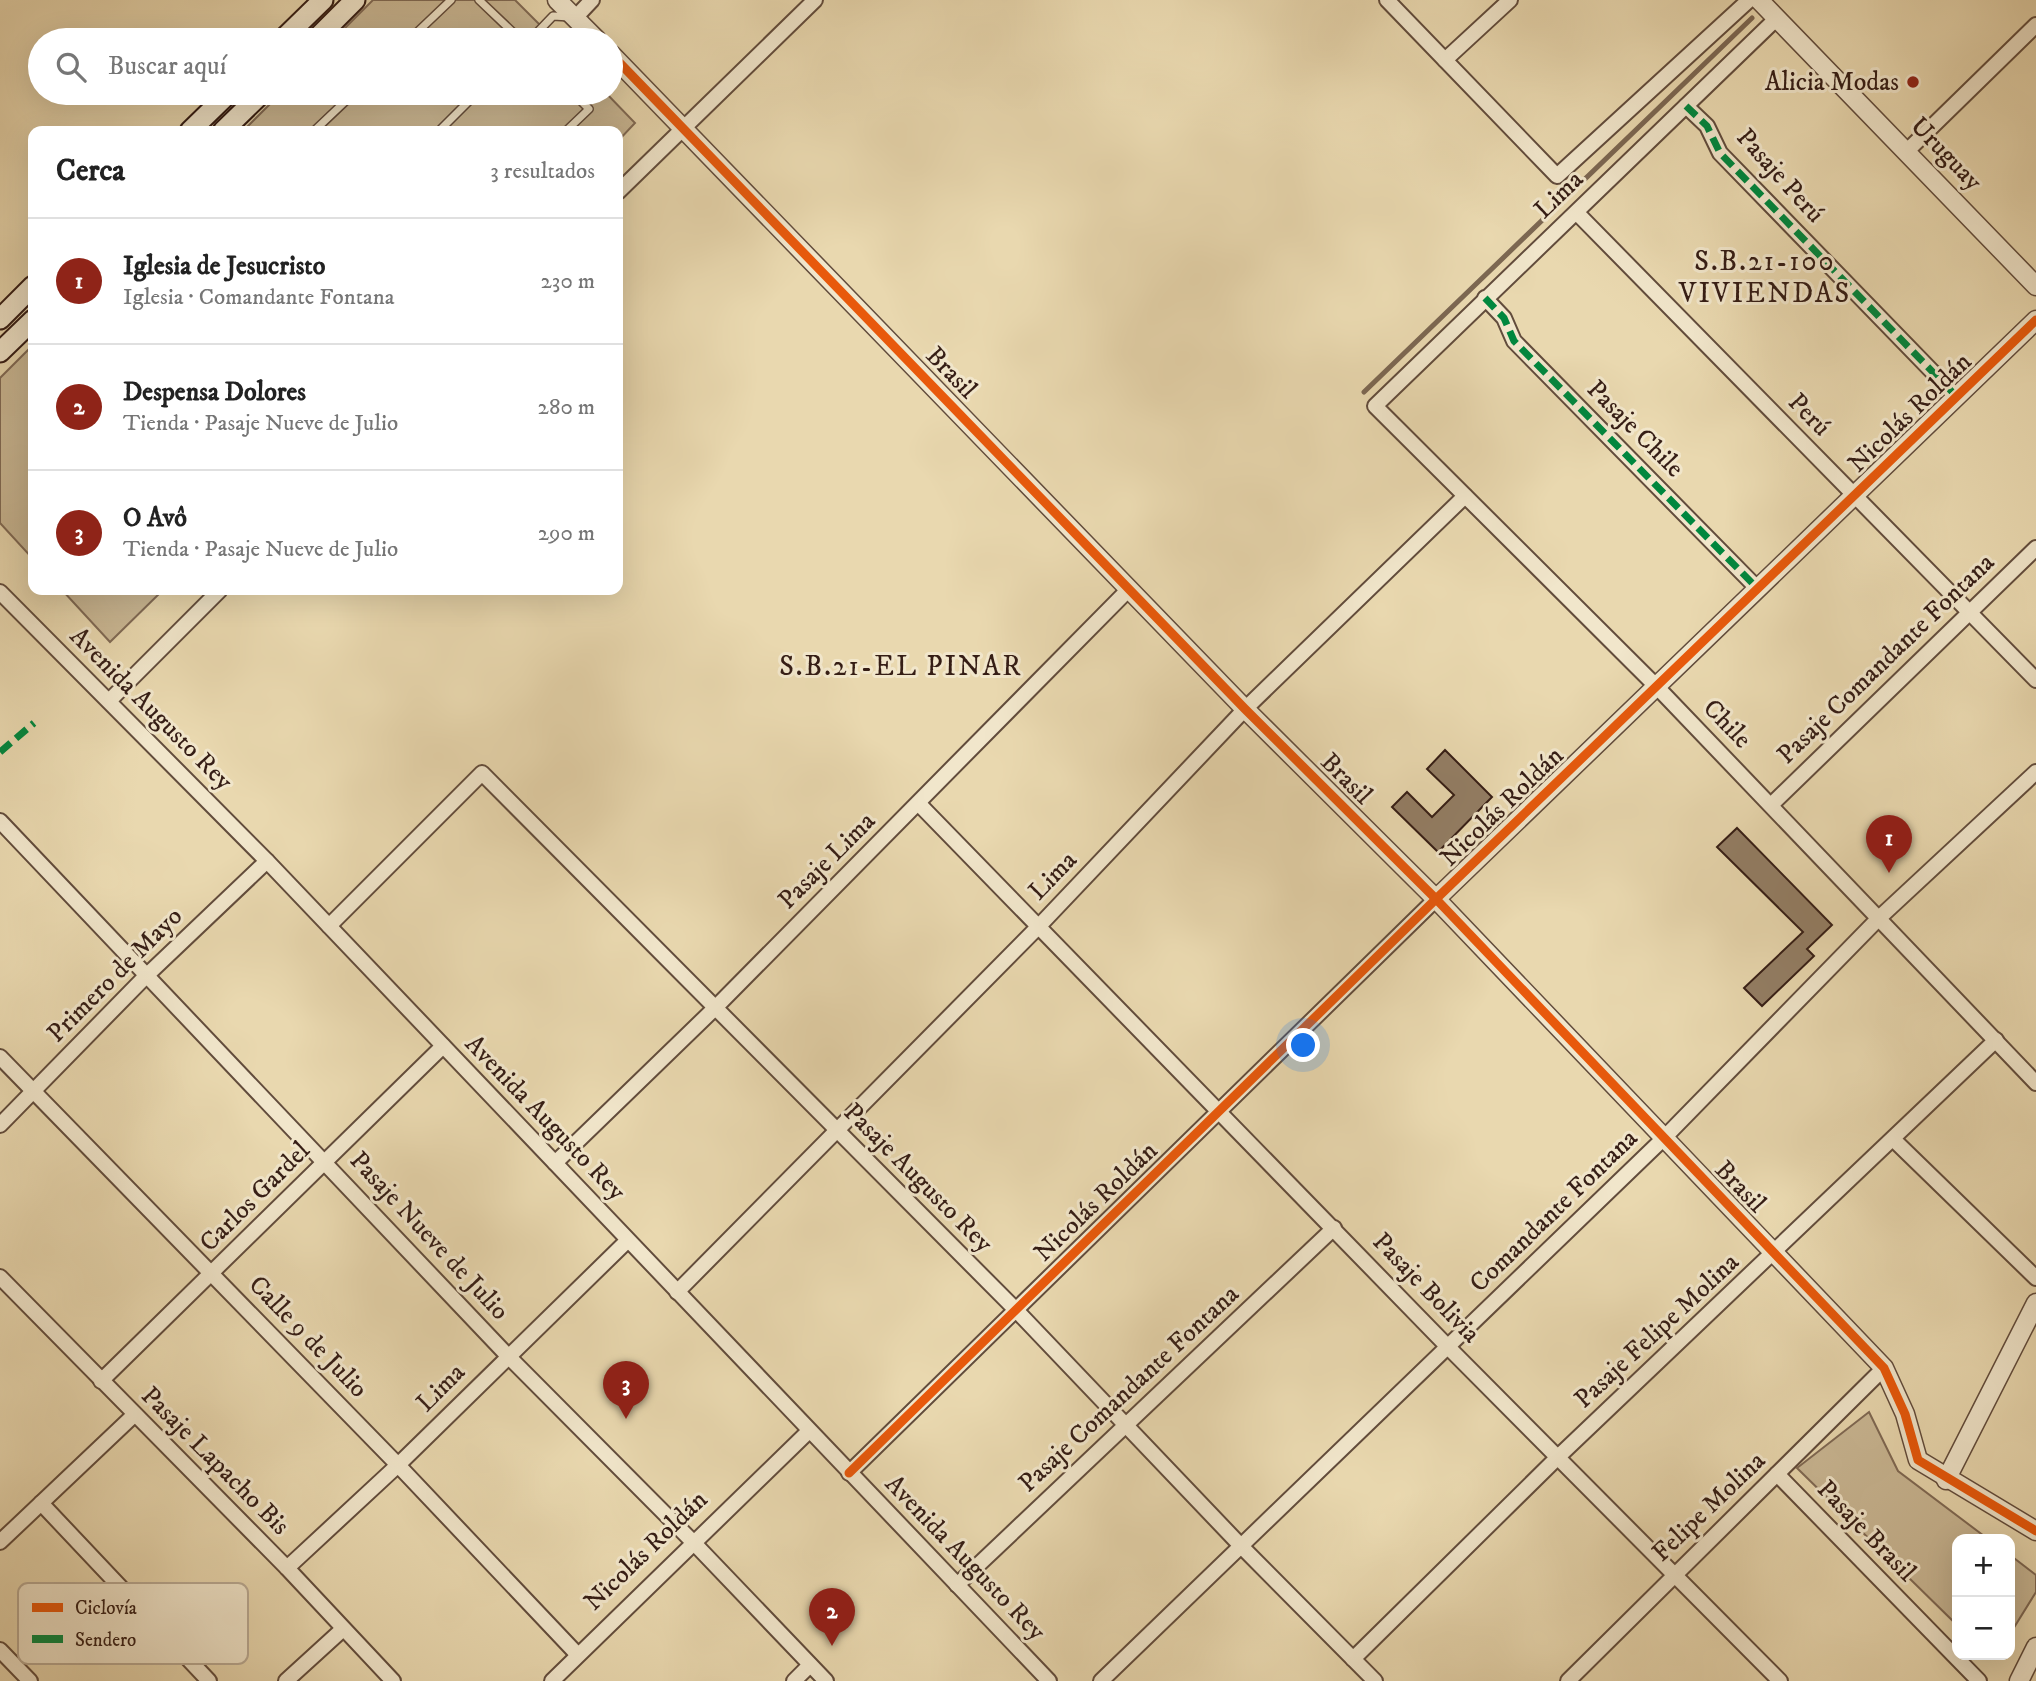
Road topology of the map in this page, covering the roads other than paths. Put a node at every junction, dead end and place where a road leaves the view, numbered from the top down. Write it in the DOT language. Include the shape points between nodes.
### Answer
graph roads {
  1 [pos="323,0"];
  2 [pos="355,0"];
  3 [pos="451,0"];
  4 [pos="479,0"];
  5 [pos="557,0"];
  6 [pos="592,0"];
  7 [pos="815,0"];
  8 [pos="1387,0"];
  9 [pos="1510,0"];
  10 [pos="1749,0"];
  11 [pos="1759,0"];
  12 [pos="575,18"];
  13 [pos="1776,19"];
  14 [pos="2036,25"];
  15 [pos="294,28"];
  16 [pos="327,28"];
  17 [pos="422,28"];
  18 [pos="508,28"];
  19 [pos="542,28"];
  20 [pos="585,28"];
  21 [pos="1445,60"];
  22 [pos="623,66"];
  23 [pos="217,105"];
  24 [pos="250,105"];
  25 [pos="341,105"];
  26 [pos="465,105"];
  27 [pos="585,105"];
  28 [pos="1686,106"];
  29 [pos="195,126"];
  30 [pos="228,126"];
  31 [pos="319,126"];
  32 [pos="444,126"];
  33 [pos="571,126"];
  34 [pos="684,126"];
  35 [pos="1907,151"];
  36 [pos="623,187"];
  37 [pos="1577,213"];
  38 [pos="2036,286"];
  39 [pos="28,291"];
  40 [pos="1485,299"];
  41 [pos="0,318"];
  42 [pos="2036,320"];
  43 [pos="28,325"];
  44 [pos="0,352"];
  45 [pos="1957,397"];
  46 [pos="1375,406"];
  47 [pos="1465,496"];
  48 [pos="1854,496"];
  49 [pos="2036,548"];
  50 [pos="1129,589"];
  51 [pos="1758,589"];
  52 [pos="0,592"];
  53 [pos="215,595"];
  54 [pos="1969,613"];
  55 [pos="2036,680"];
  56 [pos="1657,687"];
  57 [pos="109,701"];
  58 [pos="1245,709"];
  59 [pos="2036,772"];
  60 [pos="919,804"];
  61 [pos="1771,805"];
  62 [pos="0,821"];
  63 [pos="267,861"];
  64 [pos="1436,899"];
  65 [pos="1879,918"];
  66 [pos="1040,925"];
  67 [pos="329,926"];
  68 [pos="145,977"];
  69 [pos="715,1008"];
  70 [pos="1996,1040"];
  71 [pos="443,1046"];
  72 [pos="0,1057"];
  73 [pos="2036,1083"];
  74 [pos="33,1093"];
  75 [pos="1220,1110"];
  76 [pos="0,1125"];
  77 [pos="836,1130"];
  78 [pos="1663,1139"];
  79 [pos="1894,1139"];
  80 [pos="325,1161"];
  81 [pos="555,1163"];
  82 [pos="1334,1228"];
  83 [pos="627,1241"];
  84 [pos="1774,1253"];
  85 [pos="212,1274"];
  86 [pos="0,1277"];
  87 [pos="2036,1278"];
  88 [pos="677,1292"];
  89 [pos="2036,1303"];
  90 [pos="1016,1310"];
  91 [pos="1449,1348"];
  92 [pos="508,1356"];
  93 [pos="1884,1368"];
  94 [pos="101,1381"];
  95 [pos="134,1415"];
  96 [pos="1126,1426"];
  97 [pos="809,1431"];
  98 [pos="1559,1456"];
  99 [pos="398,1465"];
  100 [pos="849,1473"];
  101 [pos="1777,1474"];
  102 [pos="1946,1480"];
  103 [pos="41,1503"];
  104 [pos="2036,1531"];
  105 [pos="0,1542"];
  106 [pos="693,1542"];
  107 [pos="1241,1547"];
  108 [pos="287,1568"];
  109 [pos="1675,1575"];
  110 [pos="117,1583"];
  111 [pos="957,1585"];
  112 [pos="343,1629"];
  113 [pos="2036,1647"];
  114 [pos="0,1650"];
  115 [pos="578,1654"];
  116 [pos="1353,1659"];
  117 [pos="193,1664"];
  118 [pos="810,1665"];
  119 [pos="1571,1680"];
  120 [pos="30,1681"];
  121 [pos="209,1681"];
  122 [pos="286,1681"];
  123 [pos="393,1681"];
  124 [pos="552,1681"];
  125 [pos="794,1681"];
  126 [pos="826,1681"];
  127 [pos="1049,1681"];
  128 [pos="1101,1681"];
  129 [pos="1375,1681"];
  130 [pos="1780,1681"];
  131 [pos="1979,1681"];
  132 [pos="2019,1681"];
  1 -- 15 [label="main road"];
  2 -- 16 [label="main road"];
  3 -- 17 [label="lane"];
  4 -- 18 [label="lane"];
  5 -- 12 [label="street"];
  6 -- 12 [label="street"];
  7 -- 34 [label="street"];
  8 -- 21 [label="street"];
  9 -- 21 [label="street"];
  10 -- 21 [label="street, Lima" via="1557,176"];
  11 -- 13 [label="street, Uruguay"];
  12 -- 19 [label="lane" via="553,16"];
  12 -- 20 [label="street"];
  13 -- 28 [label="street, Lima"];
  13 -- 35 [label="street, Uruguay"];
  14 -- 35 [label="street"];
  22 -- 34 [label="street, Brasil"];
  23 -- 29 [label="main road"];
  24 -- 30 [label="main road"];
  25 -- 31 [label="lane"];
  26 -- 32 [label="lane"];
  27 -- 33 [label="lane" via="589,109"];
  28 -- 37 [label="street, Lima"];
  28 -- 45 [label="street, Pasaje Perú" via="1707,126 1720,153"];
  34 -- 36 [label="street"];
  34 -- 50 [label="street, Brasil"];
  35 -- 38 [label="street, Uruguay"];
  37 -- 40 [label="street, Lima"];
  37 -- 48 [label="street, Perú"];
  39 -- 41 [label="main road"];
  40 -- 46 [label="street, Lima"];
  40 -- 51 [label="street, Pasaje Chile" via="1504,318 1514,341"];
  42 -- 45 [label="street, Nicolás Roldán"];
  43 -- 44 [label="main road"];
  45 -- 48 [label="street, Nicolás Roldán"];
  46 -- 47 [label="street, Chile"];
  47 -- 56 [label="street, Chile"];
  47 -- 58 [label="street, Lima"];
  48 -- 51 [label="street, Nicolás Roldán"];
  48 -- 54 [label="street, Perú"];
  49 -- 54 [label="street, Pasaje Comandante Fontana"];
  50 -- 58 [label="street, Brasil"];
  50 -- 60 [label="street, Pasaje Lima"];
  51 -- 56 [label="street, Nicolás Roldán"];
  52 -- 57 [label="street, Avenida Augusto Rey"];
  53 -- 57 [label="street"];
  54 -- 55 [label="street, Perú"];
  54 -- 61 [label="street, Pasaje Comandante Fontana"];
  56 -- 61 [label="street, Chile"];
  56 -- 64 [label="street, Nicolás Roldán"];
  57 -- 63 [label="street, Avenida Augusto Rey"];
  58 -- 64 [label="street, Brasil"];
  58 -- 66 [label="street, Lima"];
  59 -- 65 [label="street, Comandante Fontana"];
  60 -- 66 [label="street, Pasaje Bolivia"];
  60 -- 69 [label="street, Pasaje Lima"];
  61 -- 65 [label="street, Chile"];
  62 -- 68 [label="street, Pasaje Nueve de Julio"];
  63 -- 67 [label="street, Avenida Augusto Rey"];
  63 -- 68 [label="street, Primero de Mayo"];
  64 -- 75 [label="street, Nicolás Roldán"];
  64 -- 78 [label="street, Brasil"];
  65 -- 70 [label="street, Chile"];
  65 -- 78 [label="street, Comandante Fontana"];
  66 -- 75 [label="street, Pasaje Bolivia"];
  66 -- 77 [label="street, Lima"];
  67 -- 69 [label="street, Pasaje Augusto Rey" via="482,773"];
  67 -- 71 [label="street, Avenida Augusto Rey"];
  68 -- 74 [label="street, Primero de Mayo"];
  68 -- 80 [label="street, Pasaje Nueve de Julio"];
  69 -- 77 [label="street, Pasaje Augusto Rey"];
  69 -- 81 [label="street, Pasaje Lima"];
  70 -- 73 [label="street, Chile"];
  70 -- 79 [label="street, Pasaje Felipe Molina"];
  71 -- 80 [label="street, Carlos Gardel"];
  71 -- 81 [label="street, Avenida Augusto Rey"];
  72 -- 74 [label="street, Calle 9 de Julio"];
  74 -- 76 [label="street, Primero de Mayo"];
  74 -- 85 [label="street, Calle 9 de Julio"];
  75 -- 82 [label="street, Pasaje Bolivia"];
  75 -- 90 [label="street, Nicolás Roldán"];
  77 -- 88 [label="street, Lima"];
  77 -- 90 [label="street, Pasaje Augusto Rey"];
  78 -- 84 [label="street, Brasil"];
  78 -- 91 [label="street, Comandante Fontana"];
  79 -- 84 [label="street, Pasaje Felipe Molina"];
  79 -- 87 [label="street"];
  80 -- 85 [label="street, Carlos Gardel"];
  80 -- 92 [label="street, Pasaje Nueve de Julio"];
  81 -- 83 [label="street, Avenida Augusto Rey"];
  82 -- 91 [label="street, Pasaje Bolivia"];
  82 -- 96 [label="street, Pasaje Comandante Fontana"];
  83 -- 88 [label="street, Avenida Augusto Rey"];
  83 -- 92 [label="street, Lima"];
  84 -- 93 [label="street, Brasil"];
  84 -- 98 [label="street, Pasaje Felipe Molina"];
  85 -- 94 [label="street, Carlos Gardel"];
  85 -- 99 [label="street, Calle 9 de Julio"];
  86 -- 94 [label="street, Pasaje Lapacho Bis"];
  88 -- 97 [label="street, Avenida Augusto Rey"];
  89 -- 102 [label="street"];
  90 -- 96 [label="street, Pasaje Augusto Rey"];
  90 -- 100 [label="street, Nicolás Roldán"];
  91 -- 98 [label="street, Pasaje Bolivia"];
  91 -- 107 [label="street, Comandante Fontana"];
  92 -- 99 [label="street, Lima"];
  92 -- 106 [label="street, Pasaje Nueve de Julio"];
  93 -- 101 [label="street, Felipe Molina"];
  93 -- 102 [label="street, Brasil" via="1905,1414 1918,1460"];
  94 -- 95 [label="street, Pasaje Lapacho Bis"];
  95 -- 103 [label="street"];
  95 -- 108 [label="street, Pasaje Lapacho Bis"];
  96 -- 107 [label="street, Pasaje Augusto Rey"];
  96 -- 111 [label="street, Pasaje Comandante Fontana"];
  97 -- 100 [label="street, Avenida Augusto Rey"];
  97 -- 106 [label="street, Nicolás Roldán"];
  98 -- 109 [label="street, Pasaje Bolivia"];
  98 -- 116 [label="street, Pasaje Felipe Molina"];
  99 -- 108 [label="street, Lima"];
  99 -- 115 [label="street, Calle 9 de Julio"];
  100 -- 111 [label="street, Avenida Augusto Rey"];
  101 -- 109 [label="street, Felipe Molina"];
  101 -- 131 [label="street, Pasaje Brasil"];
  102 -- 104 [label="street, Brasil"];
  103 -- 105 [label="street"];
  103 -- 110 [label="street"];
  106 -- 115 [label="street, Nicolás Roldán"];
  106 -- 118 [label="street, Pasaje Nueve de Julio"];
  107 -- 116 [label="street, Pasaje Augusto Rey"];
  107 -- 128 [label="street, Comandante Fontana"];
  108 -- 112 [label="street, Pasaje Lapacho Bis"];
  109 -- 119 [label="street, Felipe Molina"];
  109 -- 130 [label="street, Pasaje Bolivia"];
  111 -- 127 [label="street, Avenida Augusto Rey"];
  112 -- 122 [label="street"];
  112 -- 123 [label="street, Pasaje Lapacho Bis"];
  113 -- 132 [label="street"];
  114 -- 120 [label="street"];
  115 -- 124 [label="street, Nicolás Roldán"];
  116 -- 129 [label="street, Pasaje Augusto Rey"];
  117 -- 121 [label="street"];
  118 -- 125 [label="street"];
  118 -- 126 [label="street, Pasaje Nueve de Julio"];
}
